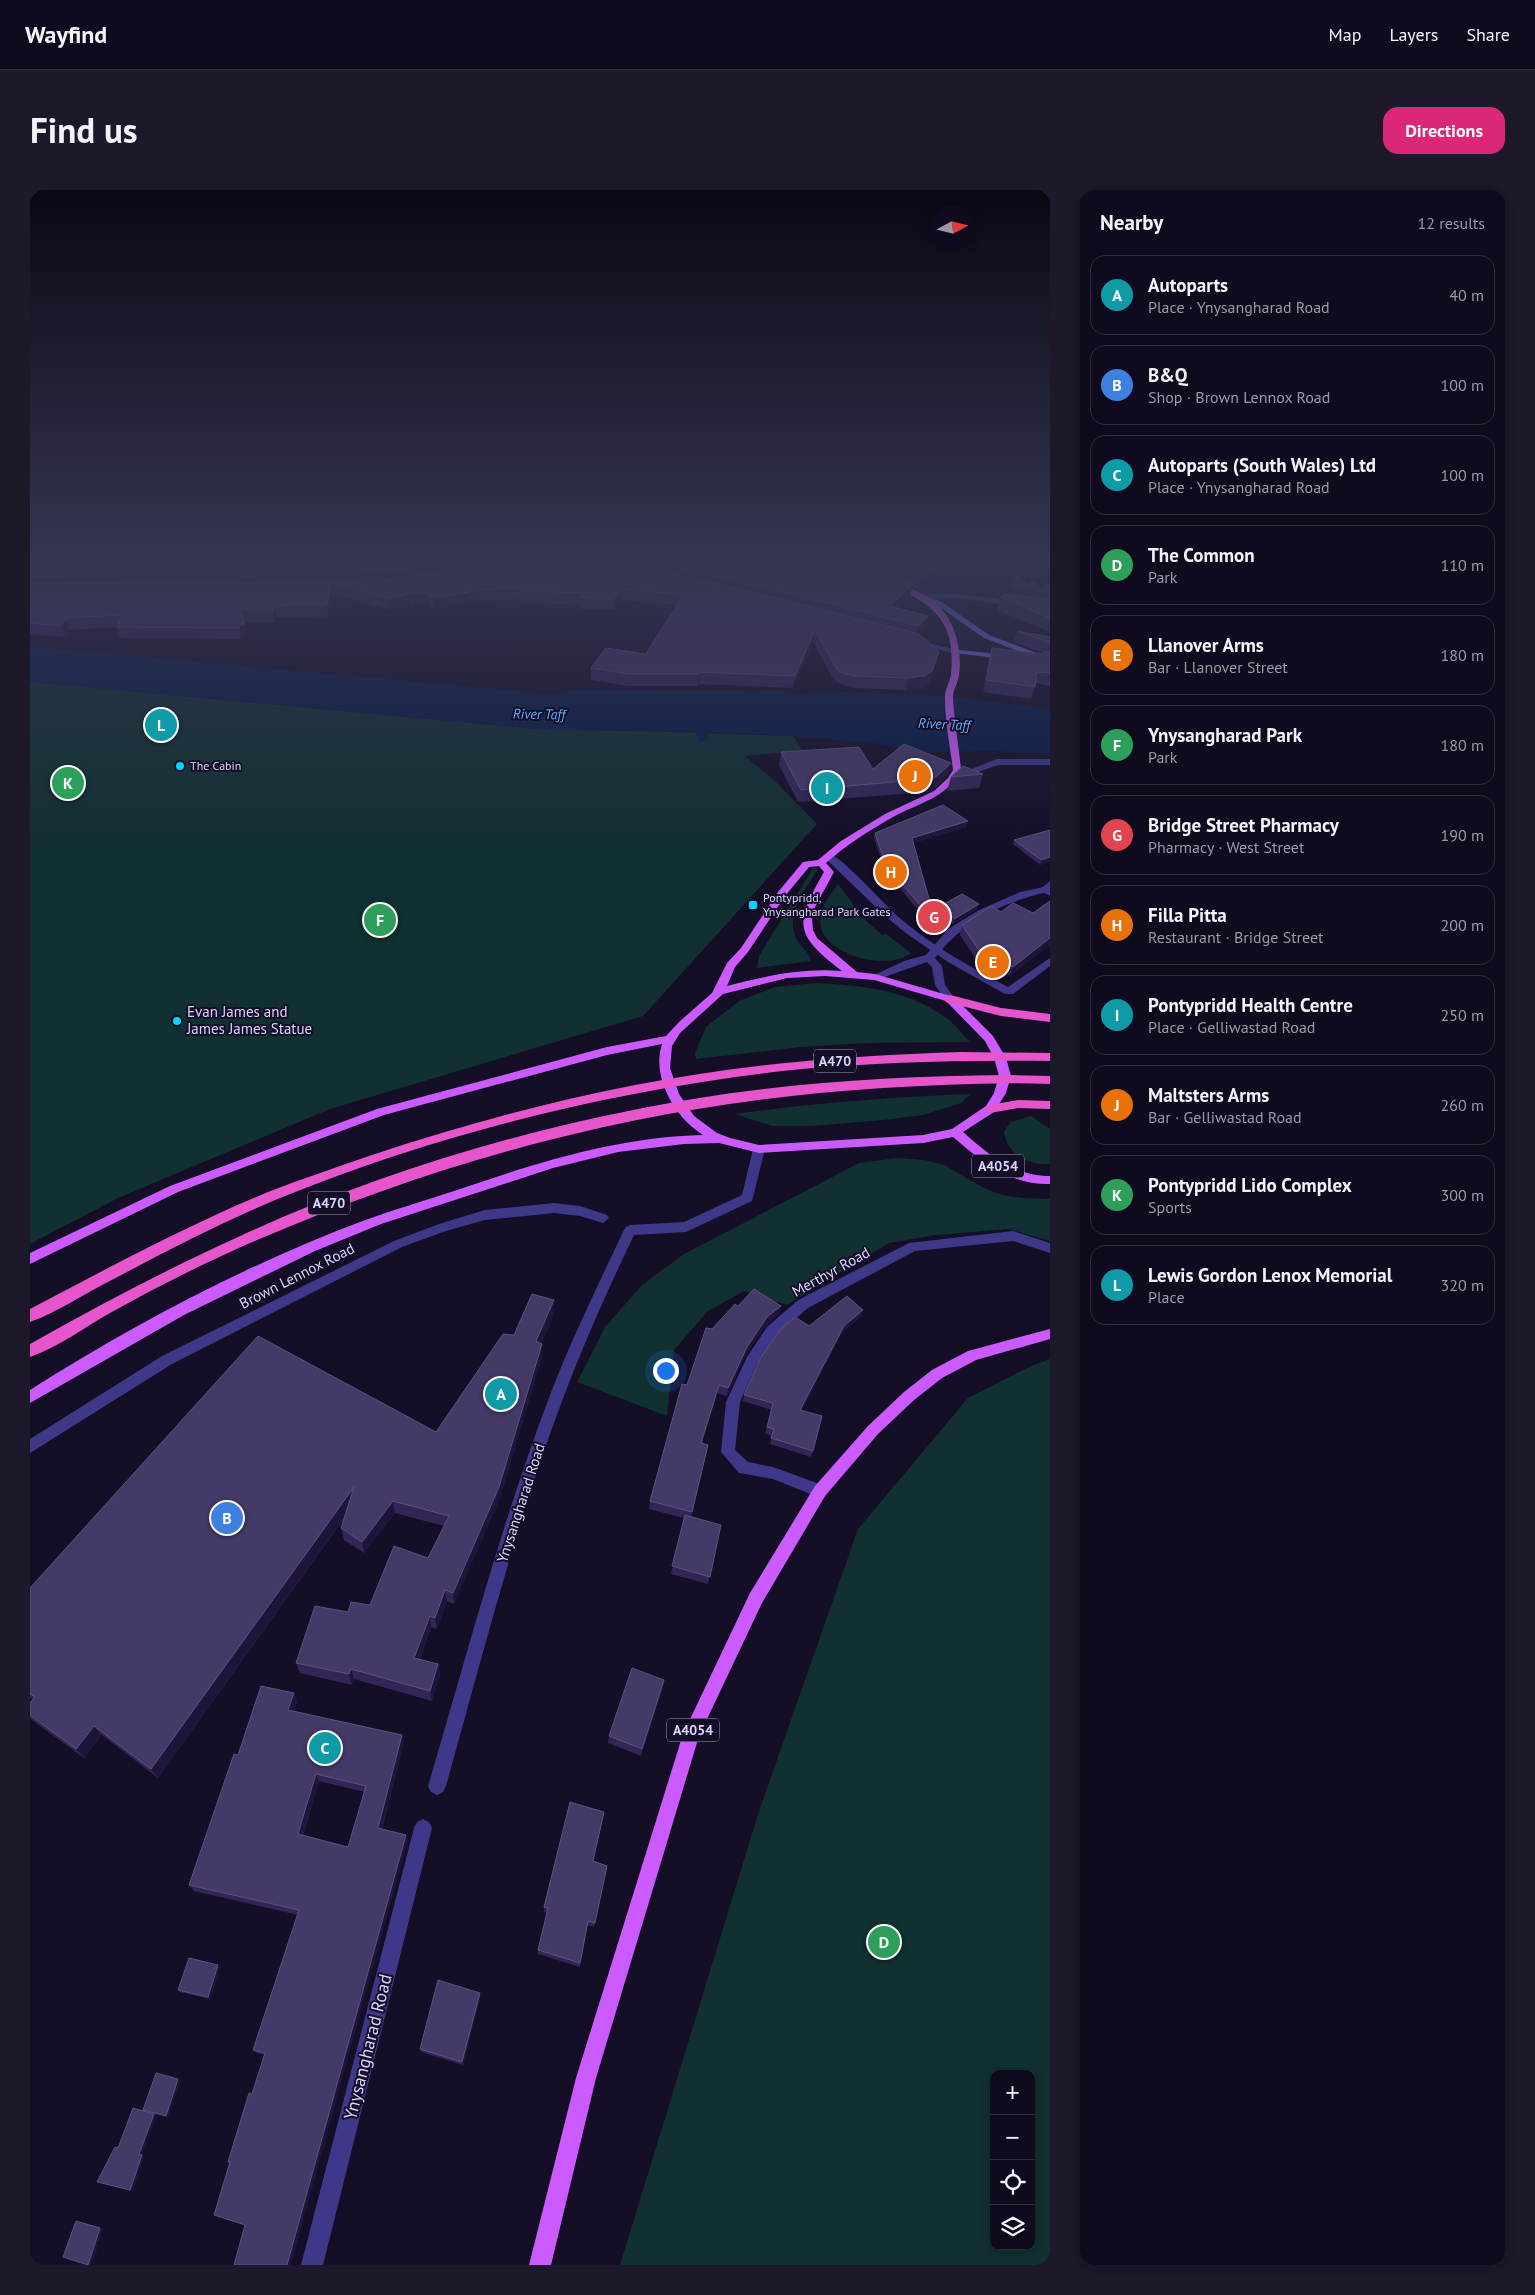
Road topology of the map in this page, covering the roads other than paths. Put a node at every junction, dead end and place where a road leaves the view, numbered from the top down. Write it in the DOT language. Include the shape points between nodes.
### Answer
graph roads {
  1 [pos="954,654"];
  2 [pos="982,654"];
  3 [pos="1030,654"];
  4 [pos="1012,658"];
  5 [pos="1021,660"];
  6 [pos="1050,662"];
  7 [pos="1050,762"];
  8 [pos="955,773"];
  9 [pos="825,859"];
  10 [pos="1048,889"];
  11 [pos="933,954"];
  12 [pos="1050,961"];
  13 [pos="853,975"];
  14 [pos="875,977"];
  15 [pos="720,991"];
  16 [pos="950,999"];
  17 [pos="1050,1018"];
  18 [pos="669,1039"];
  19 [pos="1050,1057"];
  20 [pos="1046,1080"];
  21 [pos="1050,1104"];
  22 [pos="990,1109"];
  23 [pos="955,1132"];
  24 [pos="718,1139"];
  25 [pos="759,1149"];
  26 [pos="1050,1180"];
  27 [pos="603,1218"];
  28 [pos="1050,1248"];
  29 [pos="30,1259"];
  30 [pos="30,1316"];
  31 [pos="1050,1334"];
  32 [pos="30,1351"];
  33 [pos="30,1397"];
  34 [pos="30,1447"];
  35 [pos="820,1491"];
  36 [pos="437,1786"];
  37 [pos="423,1828"];
  38 [pos="312,2265"];
  39 [pos="540,2265"];
  1 -- 8 [label="main road" via="955,675 949,695"];
  2 -- 4 [label="main road"];
  3 -- 6 [label="main road"];
  5 -- 6 [label="main road"];
  7 -- 8 [label="street" via="997,762"];
  8 -- 9 [label="main road" via="935,794 889,815"];
  9 -- 11 [label="street" via="844,868"];
  9 -- 13 [label="main road" via="829,872 809,908 807,931 815,944"];
  9 -- 15 [label="main road" via="806,864 785,887 730,966"];
  10 -- 11 [label="street" via="1030,891 1005,901 952,930"];
  11 -- 12 [label="street" via="1009,992"];
  11 -- 14 [label="street"];
  11 -- 16 [label="street" via="940,985"];
  13 -- 14 [label="main road"];
  13 -- 15 [label="main road" via="787,975"];
  14 -- 16 [label="main road"];
  15 -- 18 [label="main road"];
  16 -- 17 [label="highway" via="1001,1012"];
  16 -- 22 [label="main road" via="989,1040 1000,1058 1005,1076"];
  18 -- 24 [label="main road" via="664,1067 671,1091 683,1113"];
  18 -- 29 [label="main road" via="588,1056 380,1112 174,1189"];
  19 -- 30 [label="highway, A470" via="941,1056 844,1060 637,1088 509,1117 402,1148 267,1198 121,1267"];
  20 -- 32 [label="highway, A470" via="842,1085 650,1110 550,1133 391,1180 306,1212 158,1280"];
  21 -- 22 [label="highway" via="1018,1104"];
  22 -- 23 [label="main road"];
  23 -- 25 [label="main road" via="923,1139"];
  23 -- 26 [label="main road, A4054" via="998,1167 1022,1177"];
  24 -- 25 [label="main road"];
  24 -- 33 [label="main road" via="684,1138 651,1142 567,1158 365,1225 202,1299"];
  25 -- 36 [label="street, Ynysangharad Road" via="748,1198 686,1227 630,1230 592,1308 554,1404 502,1561"];
  27 -- 34 [label="street, Brown Lennox Road" via="554,1208 484,1215 398,1244 167,1360"];
  28 -- 35 [label="street, Merthyr Road" via="1013,1236 913,1246 803,1304 772,1331 752,1361 733,1402 728,1452 744,1468 773,1473"];
  31 -- 35 [label="main road, A4054" via="973,1355 937,1374 873,1430"];
  35 -- 39 [label="main road, A4054" via="756,1598 691,1734 586,2078"];
  37 -- 38 [label="street, Ynysangharad Road"];
}
